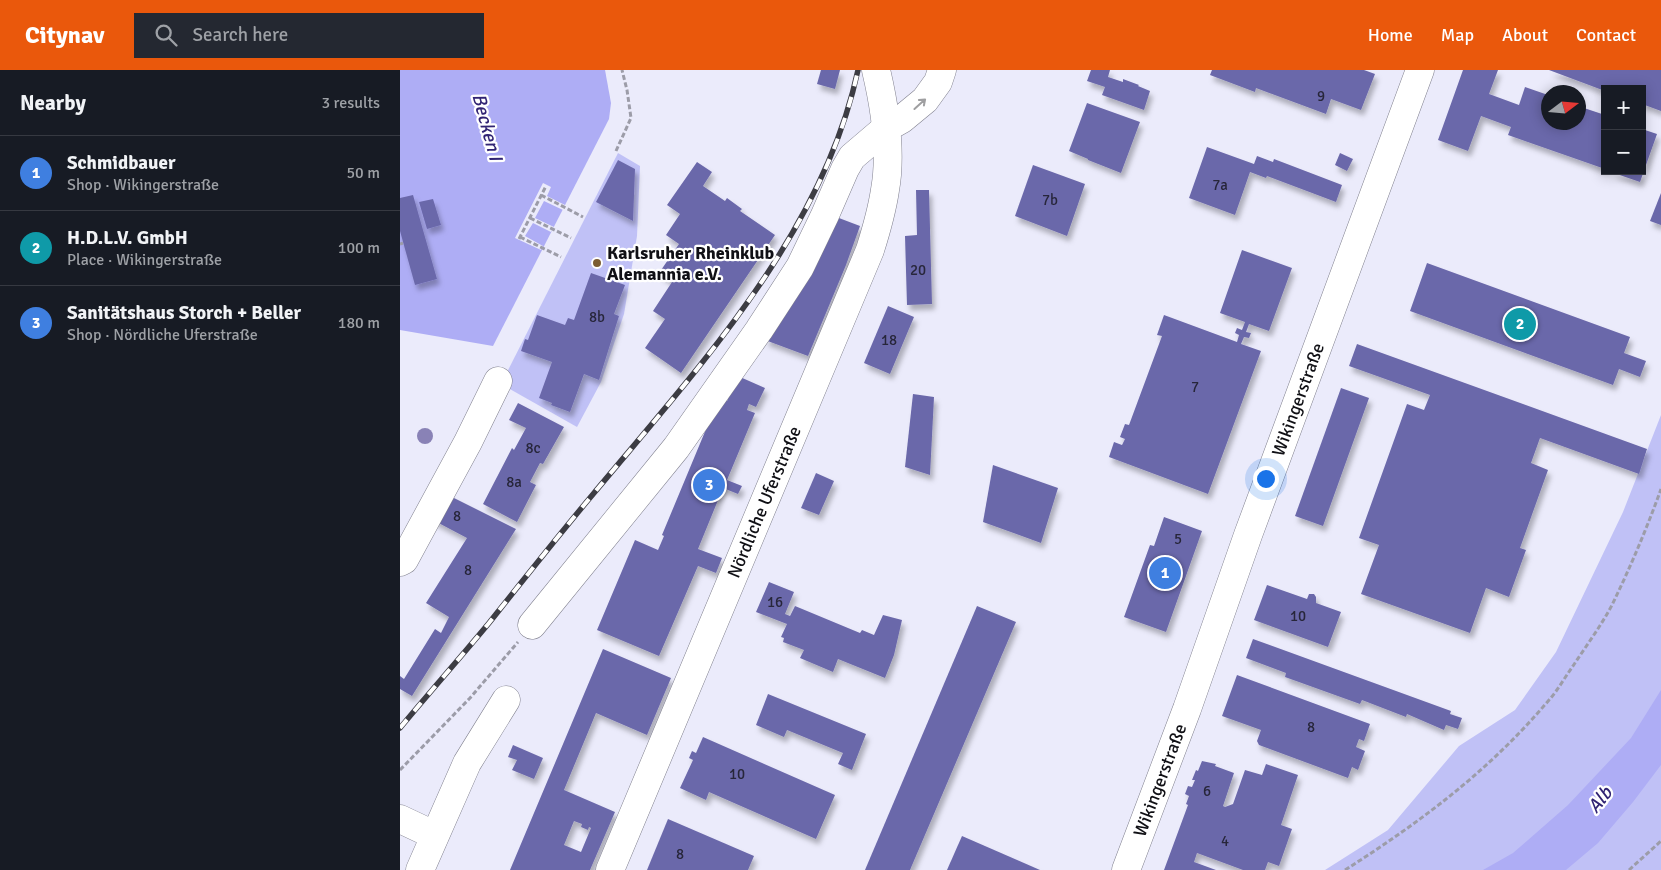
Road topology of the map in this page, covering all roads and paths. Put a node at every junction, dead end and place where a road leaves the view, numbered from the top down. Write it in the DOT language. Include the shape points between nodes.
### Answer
graph roads {
  1 [pos="622,70"];
  2 [pos="876,70"];
  3 [pos="942,70"];
  4 [pos="1420,70"];
  5 [pos="886,128"];
  6 [pos="616,151"];
  7 [pos="546,186"];
  8 [pos="541,195"];
  9 [pos="583,216"];
  10 [pos="530,218"];
  11 [pos="571,238"];
  12 [pos="561,257"];
  13 [pos="498,381"];
  14 [pos="1661,489"];
  15 [pos="402,561"];
  16 [pos="532,625"];
  17 [pos="506,700"];
  18 [pos="400,770"];
  19 [pos="400,819"];
  20 [pos="434,835"];
  21 [pos="1661,841"];
  22 [pos="420,870"];
  23 [pos="610,870"];
  24 [pos="1126,870"];
  25 [pos="1346,870"];
  26 [pos="1629,870"];
  1 -- 6 [label="path" via="631,118"];
  2 -- 5 [label="street, Nördliche Uferstraße"];
  5 -- 3 [label="street, one-way" via="924,100 938,82"];
  4 -- 24 [label="street, Wikingerstraße"];
  5 -- 16 [label="street" via="852,157 800,266 676,448"];
  5 -- 23 [label="street, Nördliche Uferstraße" via="886,190 870,250"];
  7 -- 8 [label="path"];
  8 -- 9 [label="path"];
  8 -- 10 [label="path"];
  10 -- 11 [label="path"];
  10 -- 12 [label="path" via="520,238"];
  13 -- 15 [label="street"];
  14 -- 25 [label="path" via="1611,606 1550,699 1493,760 1449,798"];
  16 -- 18 [label="path" via="470,698"];
  17 -- 20 [label="street" via="467,763"];
  19 -- 20 [label="street"];
  20 -- 22 [label="street"];
  21 -- 26 [label="path"];
}
